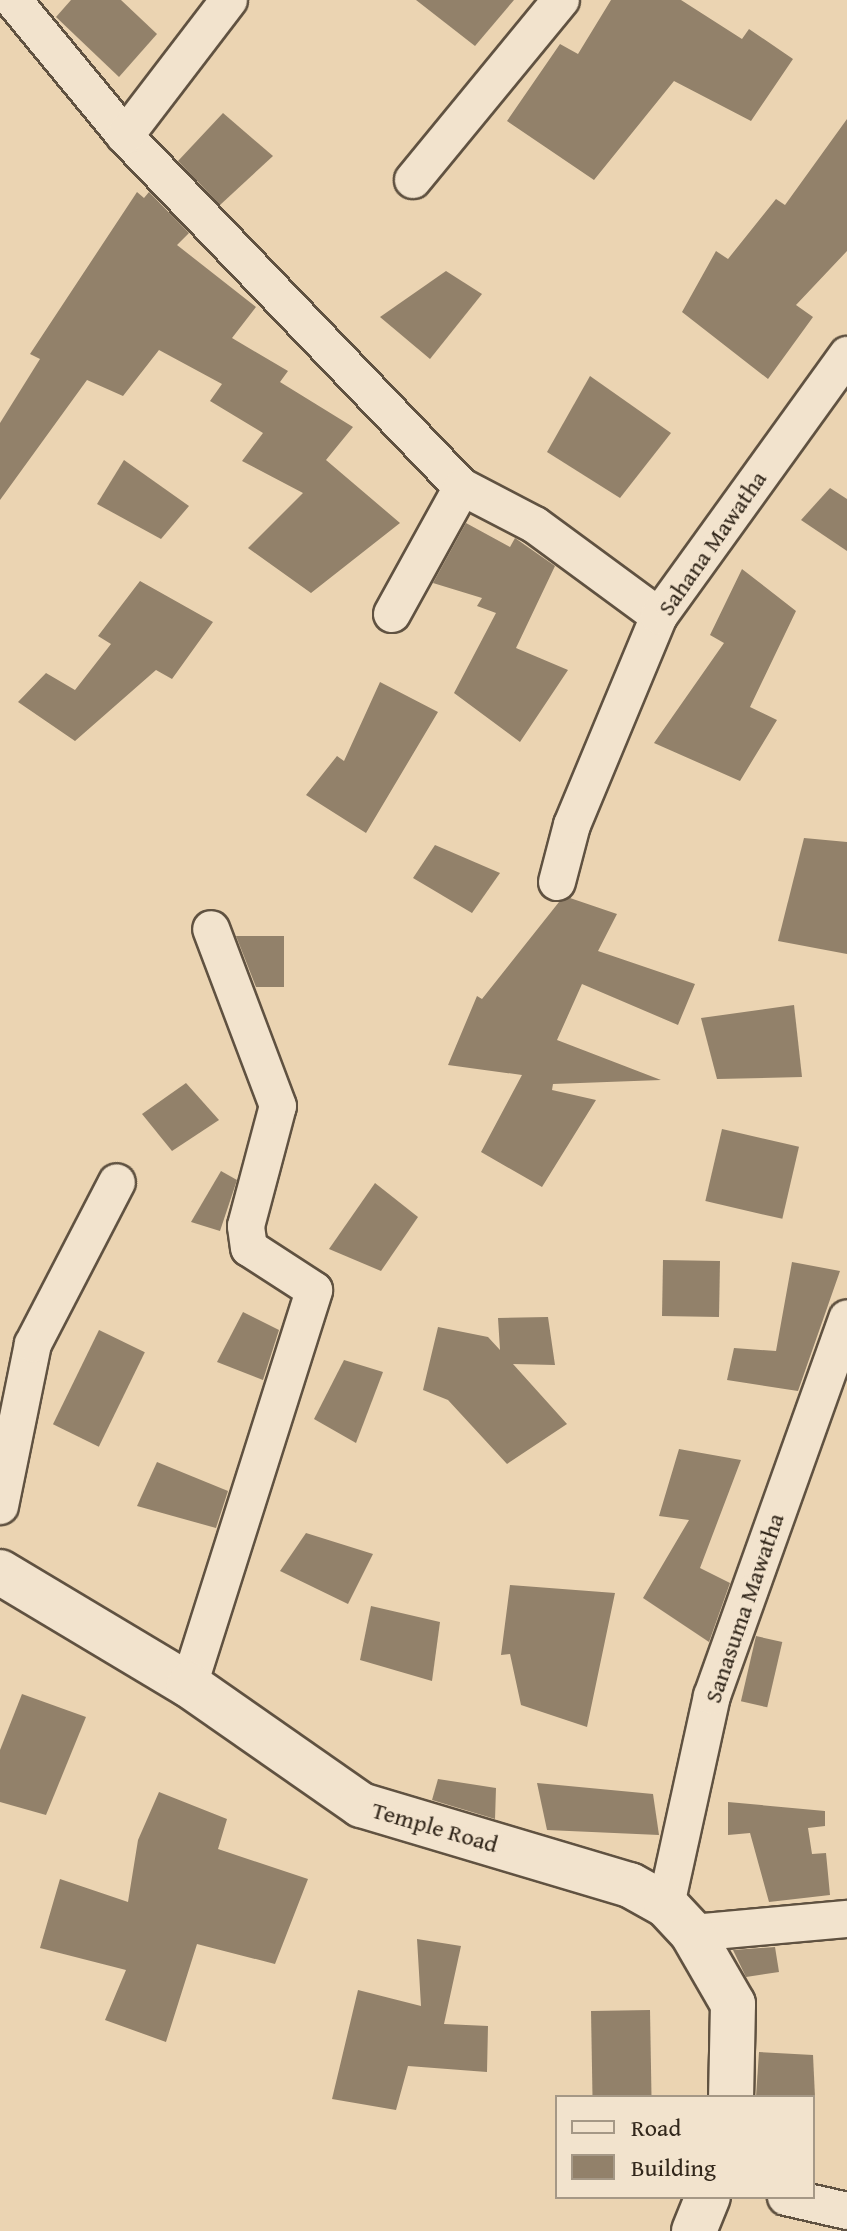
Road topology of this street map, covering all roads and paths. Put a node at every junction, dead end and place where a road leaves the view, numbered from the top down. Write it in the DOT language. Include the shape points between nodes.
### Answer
graph roads {
  1 [pos="13,0"];
  2 [pos="229,0"];
  3 [pos="561,0"];
  4 [pos="125,136"];
  5 [pos="413,180"];
  6 [pos="844,364"];
  7 [pos="462,487"];
  8 [pos="392,614"];
  9 [pos="659,616"];
  10 [pos="557,882"];
  11 [pos="211,929"];
  12 [pos="117,1182"];
  13 [pos="847,1318"];
  14 [pos="0,1506"];
  15 [pos="0,1572"];
  16 [pos="189,1685"];
  17 [pos="679,1919"];
  18 [pos="847,1919"];
  19 [pos="731,2095"];
  20 [pos="707,2199"];
  21 [pos="795,2199"];
  22 [pos="847,2211"];
  23 [pos="694,2231"];
  1 -- 4 [label="street"];
  2 -- 4 [label="street"];
  3 -- 5 [label="street"];
  4 -- 7 [label="street"];
  6 -- 9 [label="street, Sahana Mawatha"];
  7 -- 8 [label="street"];
  7 -- 9 [label="street" via="535,525"];
  9 -- 10 [label="street, Sahana Mawatha" via="572,825"];
  11 -- 16 [label="street" via="278,1106 246,1226 249,1248 314,1290"];
  12 -- 14 [label="street" via="33,1344"];
  13 -- 17 [label="street, Sanasuma Mawatha" via="712,1696"];
  15 -- 16 [label="street, Temple Road"];
  16 -- 17 [label="street, Temple Road" via="361,1805 630,1885"];
  17 -- 18 [label="street"];
  17 -- 19 [label="street" via="733,2004"];
  20 -- 23 [label="street"];
  21 -- 22 [label="street"];
}
